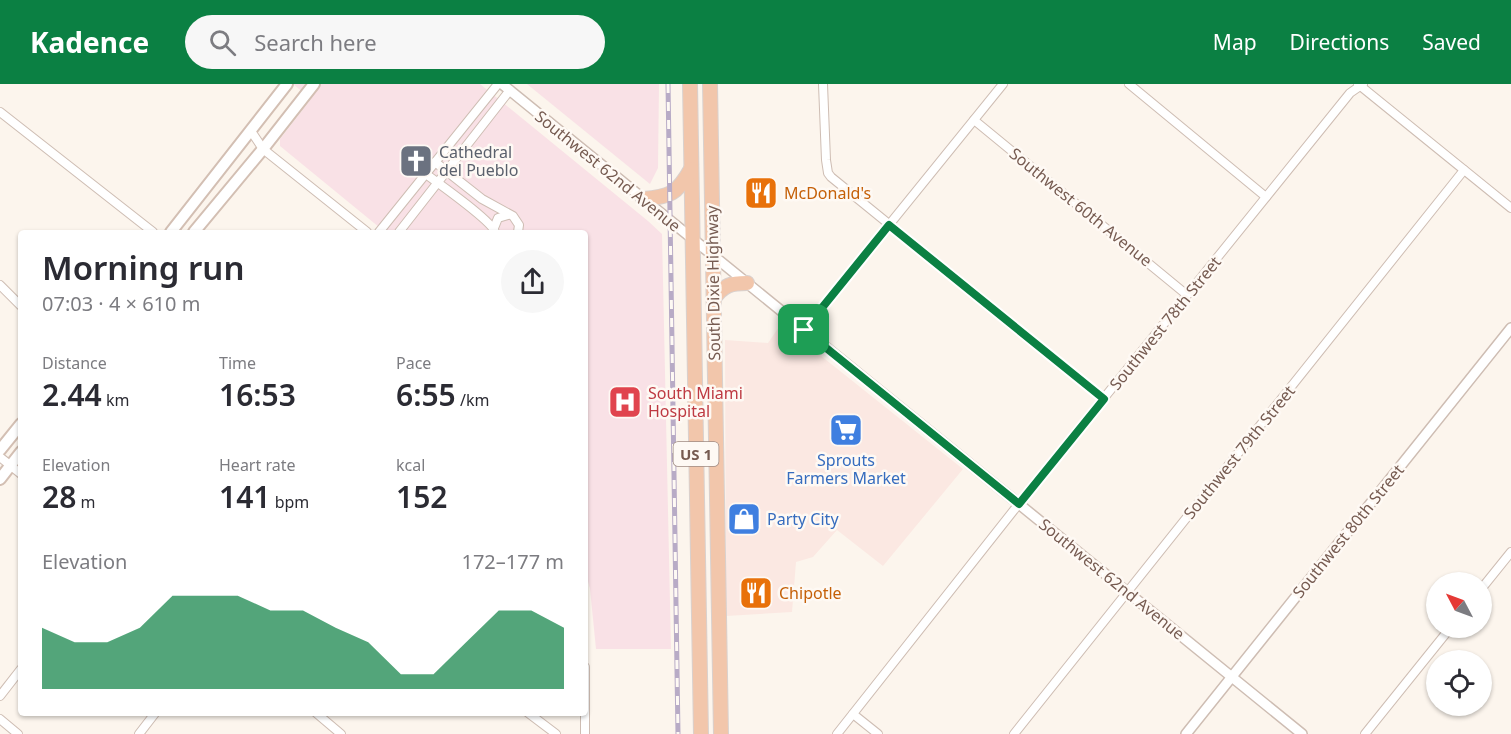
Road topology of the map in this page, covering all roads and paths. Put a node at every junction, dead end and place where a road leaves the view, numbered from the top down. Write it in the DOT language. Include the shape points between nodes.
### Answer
graph roads {
  1 [pos="286,84"];
  2 [pos="314,84"];
  3 [pos="690,84"];
  4 [pos="710,84"];
  5 [pos="823,84"];
  6 [pos="1004,84"];
  7 [pos="1129,84"];
  8 [pos="1360,85"];
  9 [pos="503,86"];
  10 [pos="0,112"];
  11 [pos="974,120"];
  12 [pos="251,131"];
  13 [pos="263,149"];
  14 [pos="435,162"];
  15 [pos="692,168"];
  16 [pos="1464,170"];
  17 [pos="446,171"];
  18 [pos="426,174"];
  19 [pos="437,183"];
  20 [pos="1266,196"];
  21 [pos="643,199"];
  22 [pos="1511,208"];
  23 [pos="508,215"];
  24 [pos="889,225"];
  25 [pos="150,230"];
  26 [pos="173,230"];
  27 [pos="196,230"];
  28 [pos="364,230"];
  29 [pos="381,230"];
  30 [pos="401,230"];
  31 [pos="495,230"];
  32 [pos="518,230"];
  33 [pos="693,240"];
  34 [pos="713,256"];
  35 [pos="747,283"];
  36 [pos="0,285"];
  37 [pos="1187,295"];
  38 [pos="714,298"];
  39 [pos="18,303"];
  40 [pos="1511,328"];
  41 [pos="804,330"];
  42 [pos="1104,399"];
  43 [pos="18,427"];
  44 [pos="0,450"];
  45 [pos="18,456"];
  46 [pos="0,457"];
  47 [pos="10,465"];
  48 [pos="18,472"];
  49 [pos="0,479"];
  50 [pos="1019,504"];
  51 [pos="1510,554"];
  52 [pos="1492,576"];
  53 [pos="1127,592"];
  54 [pos="1442,638"];
  55 [pos="18,673"];
  56 [pos="1232,677"];
  57 [pos="0,696"];
  58 [pos="854,714"];
  59 [pos="153,716"];
  60 [pos="320,716"];
  61 [pos="532,716"];
  62 [pos="585,716"];
  63 [pos="0,719"];
  64 [pos="18,734"];
  65 [pos="139,734"];
  66 [pos="341,734"];
  67 [pos="556,734"];
  68 [pos="585,734"];
  69 [pos="700,734"];
  70 [pos="721,734"];
  71 [pos="837,734"];
  72 [pos="878,734"];
  73 [pos="1014,734"];
  74 [pos="1186,734"];
  75 [pos="1302,734"];
  76 [pos="1365,734"];
  1 -- 12 [label="main road"];
  2 -- 13 [label="main road"];
  3 -- 15 [label="highway, South Dixie Highway / US 1"];
  4 -- 34 [label="highway, South Dixie Highway / US 1"];
  5 -- 24 [label="street" via="828,173"];
  6 -- 11 [label="street"];
  7 -- 20 [label="street"];
  8 -- 16 [label="street"];
  8 -- 20 [label="street, Southwest 78th Street"];
  9 -- 14 [label="street"];
  9 -- 17 [label="street"];
  9 -- 21 [label="street, Southwest 62nd Avenue"];
  10 -- 25 [label="street"];
  11 -- 24 [label="street"];
  11 -- 37 [label="street, Southwest 60th Avenue"];
  12 -- 13 [label="street"];
  12 -- 26 [label="main road"];
  13 -- 27 [label="main road"];
  13 -- 28 [label="street"];
  14 -- 17 [label="street"];
  14 -- 18 [label="street"];
  15 -- 21 [label="highway" via="677,190 664,197"];
  15 -- 33 [label="highway, South Dixie Highway / US 1"];
  16 -- 22 [label="street"];
  16 -- 53 [label="street, Southwest 79th Street"];
  17 -- 19 [label="street"];
  17 -- 23 [label="street"];
  18 -- 19 [label="street"];
  18 -- 29 [label="street"];
  19 -- 30 [label="street"];
  19 -- 31 [label="street"];
  20 -- 37 [label="street, Southwest 78th Street"];
  21 -- 33 [label="street, Southwest 62nd Avenue"];
  23 -- 31 [label="street" via="498,218"];
  23 -- 32 [label="street" via="518,221"];
  24 -- 41 [label="street"];
  24 -- 42 [label="street"];
  33 -- 34 [label="street, Southwest 62nd Avenue"];
  33 -- 69 [label="highway, South Dixie Highway / US 1"];
  34 -- 35 [label="street, Southwest 62nd Avenue"];
  34 -- 38 [label="highway, South Dixie Highway / US 1"];
  35 -- 38 [label="highway" via="728,284"];
  35 -- 41 [label="street, Southwest 62nd Avenue"];
  36 -- 39 [label="street"];
  37 -- 42 [label="street, Southwest 78th Street"];
  38 -- 70 [label="highway, South Dixie Highway / US 1"];
  40 -- 56 [label="street, Southwest 80th Street"];
  41 -- 50 [label="street, Southwest 62nd Avenue"];
  42 -- 50 [label="street, Southwest 78th Street"];
  43 -- 44 [label="main road"];
  45 -- 47 [label="main road"];
  46 -- 47 [label="street"];
  47 -- 48 [label="street"];
  47 -- 49 [label="main road"];
  50 -- 53 [label="street, Southwest 62nd Avenue"];
  50 -- 58 [label="street, Southwest 78th Street"];
  51 -- 52 [label="street"];
  53 -- 56 [label="street, Southwest 62nd Avenue"];
  53 -- 73 [label="street, Southwest 79th Street"];
  54 -- 76 [label="street"];
  55 -- 57 [label="street"];
  56 -- 74 [label="street, Southwest 80th Street"];
  56 -- 75 [label="street, Southwest 62nd Avenue"];
  58 -- 71 [label="street, Southwest 78th Street"];
  58 -- 72 [label="street"];
  59 -- 65 [label="street"];
  60 -- 66 [label="street"];
  61 -- 67 [label="street"];
  62 -- 68 [label="street"];
  63 -- 64 [label="street"];
}
